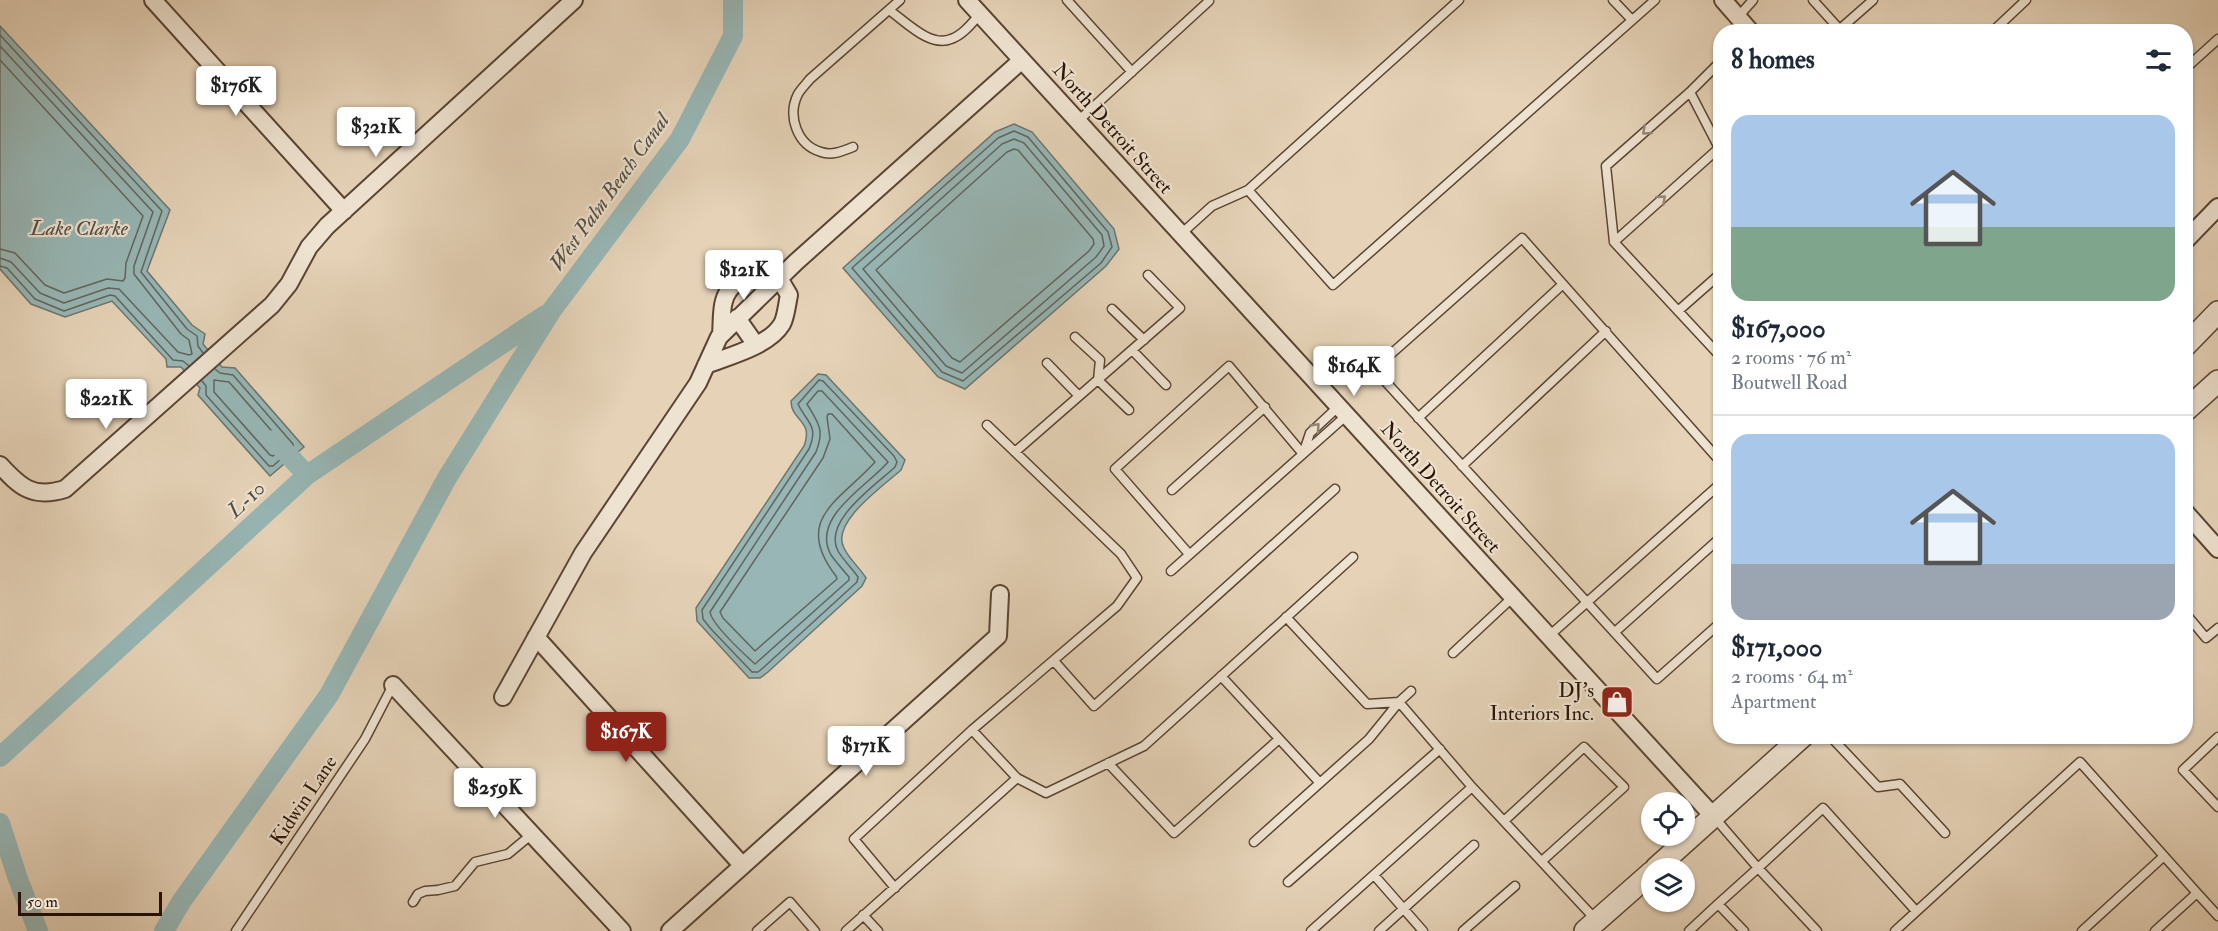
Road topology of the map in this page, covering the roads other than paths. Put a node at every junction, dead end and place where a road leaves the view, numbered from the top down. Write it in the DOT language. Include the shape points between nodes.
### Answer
graph roads {
  1 [pos="153,0"];
  2 [pos="574,0"];
  3 [pos="900,0"];
  4 [pos="967,0"];
  5 [pos="1067,0"];
  6 [pos="1208,0"];
  7 [pos="1459,0"];
  8 [pos="1613,0"];
  9 [pos="1654,0"];
  10 [pos="1723,0"];
  11 [pos="1753,0"];
  12 [pos="1813,0"];
  13 [pos="1873,0"];
  14 [pos="2026,0"];
  15 [pos="889,10"];
  16 [pos="980,14"];
  17 [pos="1738,17"];
  18 [pos="1632,20"];
  19 [pos="1744,24"];
  20 [pos="1835,24"];
  21 [pos="1847,24"];
  22 [pos="2000,24"];
  23 [pos="2218,39"];
  24 [pos="1022,60"];
  25 [pos="2193,62"];
  26 [pos="1713,69"];
  27 [pos="1132,72"];
  28 [pos="1690,92"];
  29 [pos="1078,121"];
  30 [pos="1713,136"];
  31 [pos="853,147"];
  32 [pos="1713,153"];
  33 [pos="1248,190"];
  34 [pos="2218,207"];
  35 [pos="344,211"];
  36 [pos="2193,233"];
  37 [pos="1181,234"];
  38 [pos="1614,242"];
  39 [pos="1149,275"];
  40 [pos="779,278"];
  41 [pos="1713,280"];
  42 [pos="1563,284"];
  43 [pos="1112,309"];
  44 [pos="1678,311"];
  45 [pos="2218,312"];
  46 [pos="737,318"];
  47 [pos="1606,331"];
  48 [pos="721,334"];
  49 [pos="1075,337"];
  50 [pos="2193,338"];
  51 [pos="1144,340"];
  52 [pos="756,345"];
  53 [pos="1713,348"];
  54 [pos="1132,350"];
  55 [pos="1047,363"];
  56 [pos="706,365"];
  57 [pos="1098,380"];
  58 [pos="2218,381"];
  59 [pos="1166,385"];
  60 [pos="1079,396"];
  61 [pos="2193,404"];
  62 [pos="1265,407"];
  63 [pos="1129,410"];
  64 [pos="1343,411"];
  65 [pos="1418,418"];
  66 [pos="987,425"];
  67 [pos="1015,452"];
  68 [pos="1713,453"];
  69 [pos="1303,454"];
  70 [pos="0,465"];
  71 [pos="1462,466"];
  72 [pos="1335,489"];
  73 [pos="1172,490"];
  74 [pos="1713,490"];
  75 [pos="2193,521"];
  76 [pos="1713,544"];
  77 [pos="2218,549"];
  78 [pos="1189,554"];
  79 [pos="1353,557"];
  80 [pos="1171,571"];
  81 [pos="1000,594"];
  82 [pos="1513,597"];
  83 [pos="1587,601"];
  84 [pos="1286,617"];
  85 [pos="2193,622"];
  86 [pos="2218,628"];
  87 [pos="1713,629"];
  88 [pos="1615,632"];
  89 [pos="1549,636"];
  90 [pos="536,637"];
  91 [pos="1453,653"];
  92 [pos="1054,661"];
  93 [pos="1221,676"];
  94 [pos="393,685"];
  95 [pos="1411,691"];
  96 [pos="503,697"];
  97 [pos="1399,702"];
  98 [pos="972,730"];
  99 [pos="2218,737"];
  100 [pos="1279,739"];
  101 [pos="1794,744"];
  102 [pos="1838,744"];
  103 [pos="1440,749"];
  104 [pos="1108,763"];
  105 [pos="1017,778"];
  106 [pos="1320,783"];
  107 [pos="1472,787"];
  108 [pos="2218,807"];
  109 [pos="1714,817"];
  110 [pos="1504,821"];
  111 [pos="1945,833"];
  112 [pos="532,834"];
  113 [pos="1254,842"];
  114 [pos="1474,845"];
  115 [pos="2164,856"];
  116 [pos="1667,858"];
  117 [pos="1542,861"];
  118 [pos="742,865"];
  119 [pos="1758,868"];
  120 [pos="1374,875"];
  121 [pos="1288,882"];
  122 [pos="1641,882"];
  123 [pos="1515,885"];
  124 [pos="894,888"];
  125 [pos="2197,893"];
  126 [pos="413,902"];
  127 [pos="1718,904"];
  128 [pos="1403,909"];
  129 [pos="1916,911"];
  130 [pos="863,915"];
  131 [pos="2218,916"];
  132 [pos="1591,926"];
  133 [pos="236,931"];
  134 [pos="622,931"];
  135 [pos="670,931"];
  136 [pos="757,931"];
  137 [pos="815,931"];
  138 [pos="846,931"];
  139 [pos="878,931"];
  140 [pos="1311,931"];
  141 [pos="1379,931"];
  142 [pos="1423,931"];
  143 [pos="1463,931"];
  144 [pos="1689,931"];
  145 [pos="1744,931"];
  146 [pos="1817,931"];
  147 [pos="1895,931"];
  148 [pos="2082,931"];
  149 [pos="2155,931"];
  1 -- 35 [label="street"];
  2 -- 35 [label="street"];
  3 -- 15 [label="lane"];
  4 -- 16 [label="street, North Detroit Street"];
  5 -- 27 [label="lane"];
  6 -- 27 [label="lane"];
  7 -- 33 [label="lane"];
  8 -- 18 [label="lane"];
  9 -- 18 [label="lane"];
  10 -- 17 [label="street"];
  11 -- 17 [label="lane"];
  12 -- 20 [label="lane"];
  13 -- 21 [label="lane"];
  14 -- 22 [label="lane"];
  15 -- 16 [label="lane" via="927,37 940,41 952,39"];
  15 -- 31 [label="lane" via="798,93 794,123 810,147 822,153"];
  16 -- 24 [label="street, North Detroit Street"];
  17 -- 19 [label="street"];
  18 -- 33 [label="lane" via="1333,285"];
  23 -- 25 [label="lane"];
  24 -- 29 [label="street, North Detroit Street"];
  24 -- 40 [label="street"];
  26 -- 28 [label="lane"];
  27 -- 29 [label="lane"];
  30 -- 28 [label="lane, one-way"];
  28 -- 38 [label="lane, one-way" via="1606,166"];
  29 -- 37 [label="street, North Detroit Street"];
  38 -- 32 [label="lane, one-way"];
  33 -- 37 [label="lane" via="1212,206"];
  34 -- 36 [label="street"];
  35 -- 70 [label="street" via="309,247 281,295 65,489 38,493 25,488"];
  37 -- 64 [label="street, North Detroit Street"];
  38 -- 44 [label="lane"];
  39 -- 51 [label="lane" via="1180,308"];
  40 -- 46 [label="street"];
  40 -- 48 [label="street" via="742,278 732,286 724,300"];
  40 -- 52 [label="street" via="789,296 783,323"];
  41 -- 44 [label="lane"];
  42 -- 47 [label="lane"];
  42 -- 65 [label="lane"];
  42 -- 65 [label="lane" via="1522,238 1374,369"];
  43 -- 51 [label="lane"];
  44 -- 53 [label="lane"];
  45 -- 50 [label="street"];
  46 -- 48 [label="street"];
  46 -- 52 [label="street"];
  47 -- 68 [label="lane"];
  47 -- 71 [label="lane"];
  48 -- 56 [label="street"];
  49 -- 57 [label="lane" via="1100,360"];
  51 -- 54 [label="lane"];
  52 -- 56 [label="street"];
  54 -- 57 [label="lane"];
  54 -- 59 [label="lane"];
  55 -- 60 [label="lane"];
  56 -- 90 [label="street" via="698,383 583,553"];
  57 -- 60 [label="lane"];
  57 -- 63 [label="lane"];
  58 -- 61 [label="street"];
  60 -- 67 [label="lane"];
  62 -- 69 [label="lane"];
  62 -- 73 [label="lane"];
  62 -- 78 [label="lane" via="1229,366 1115,469"];
  69 -- 64 [label="lane, one-way"];
  64 -- 82 [label="street, North Detroit Street"];
  65 -- 71 [label="lane"];
  66 -- 67 [label="lane"];
  67 -- 92 [label="lane" via="1120,554 1137,578 1117,606"];
  69 -- 78 [label="lane"];
  71 -- 83 [label="lane"];
  72 -- 92 [label="lane" via="1094,705"];
  74 -- 83 [label="lane"];
  75 -- 77 [label="street"];
  76 -- 88 [label="lane"];
  78 -- 80 [label="lane"];
  79 -- 84 [label="lane"];
  81 -- 118 [label="street" via="998,636"];
  82 -- 89 [label="street, North Detroit Street"];
  82 -- 91 [label="lane"];
  83 -- 88 [label="lane"];
  83 -- 89 [label="lane"];
  84 -- 93 [label="lane"];
  84 -- 97 [label="lane" via="1367,704"];
  85 -- 86 [label="lane" via="2206,638"];
  87 -- 88 [label="lane" via="1658,679"];
  89 -- 109 [label="street, North Detroit Street"];
  90 -- 96 [label="street"];
  90 -- 118 [label="street"];
  92 -- 98 [label="lane"];
  93 -- 100 [label="lane"];
  93 -- 104 [label="lane" via="1144,746"];
  94 -- 112 [label="street"];
  94 -- 133 [label="lane, Kidwin Lane" via="365,739"];
  95 -- 97 [label="lane"];
  97 -- 103 [label="lane"];
  97 -- 106 [label="lane" via="1369,739"];
  98 -- 105 [label="lane"];
  98 -- 124 [label="lane" via="854,839"];
  99 -- 108 [label="lane" via="2183,770"];
  100 -- 104 [label="lane" via="1174,833"];
  100 -- 106 [label="lane"];
  101 -- 109 [label="street"];
  102 -- 111 [label="lane" via="1878,787 1900,784"];
  103 -- 107 [label="lane"];
  103 -- 121 [label="lane"];
  104 -- 105 [label="lane" via="1046,793"];
  105 -- 124 [label="lane"];
  106 -- 113 [label="lane"];
  107 -- 110 [label="lane"];
  107 -- 120 [label="lane"];
  109 -- 116 [label="street"];
  109 -- 119 [label="lane"];
  110 -- 117 [label="lane"];
  110 -- 117 [label="lane" via="1584,747 1624,787"];
  112 -- 126 [label="lane" via="508,854 475,862 455,886 425,891"];
  112 -- 134 [label="street"];
  114 -- 128 [label="lane"];
  115 -- 125 [label="lane"];
  115 -- 129 [label="lane" via="2080,762"];
  115 -- 148 [label="lane"];
  117 -- 132 [label="lane"];
  118 -- 135 [label="street"];
  119 -- 127 [label="lane"];
  119 -- 129 [label="lane" via="1823,808"];
  119 -- 146 [label="lane"];
  120 -- 128 [label="lane"];
  120 -- 140 [label="lane"];
  122 -- 132 [label="street"];
  123 -- 143 [label="lane"];
  124 -- 130 [label="lane"];
  125 -- 131 [label="lane"];
  125 -- 149 [label="lane"];
  127 -- 144 [label="lane"];
  127 -- 145 [label="lane"];
  128 -- 141 [label="lane"];
  128 -- 142 [label="lane"];
  129 -- 147 [label="lane"];
  130 -- 138 [label="lane"];
  130 -- 139 [label="lane"];
  136 -- 137 [label="lane" via="790,902"];
}
